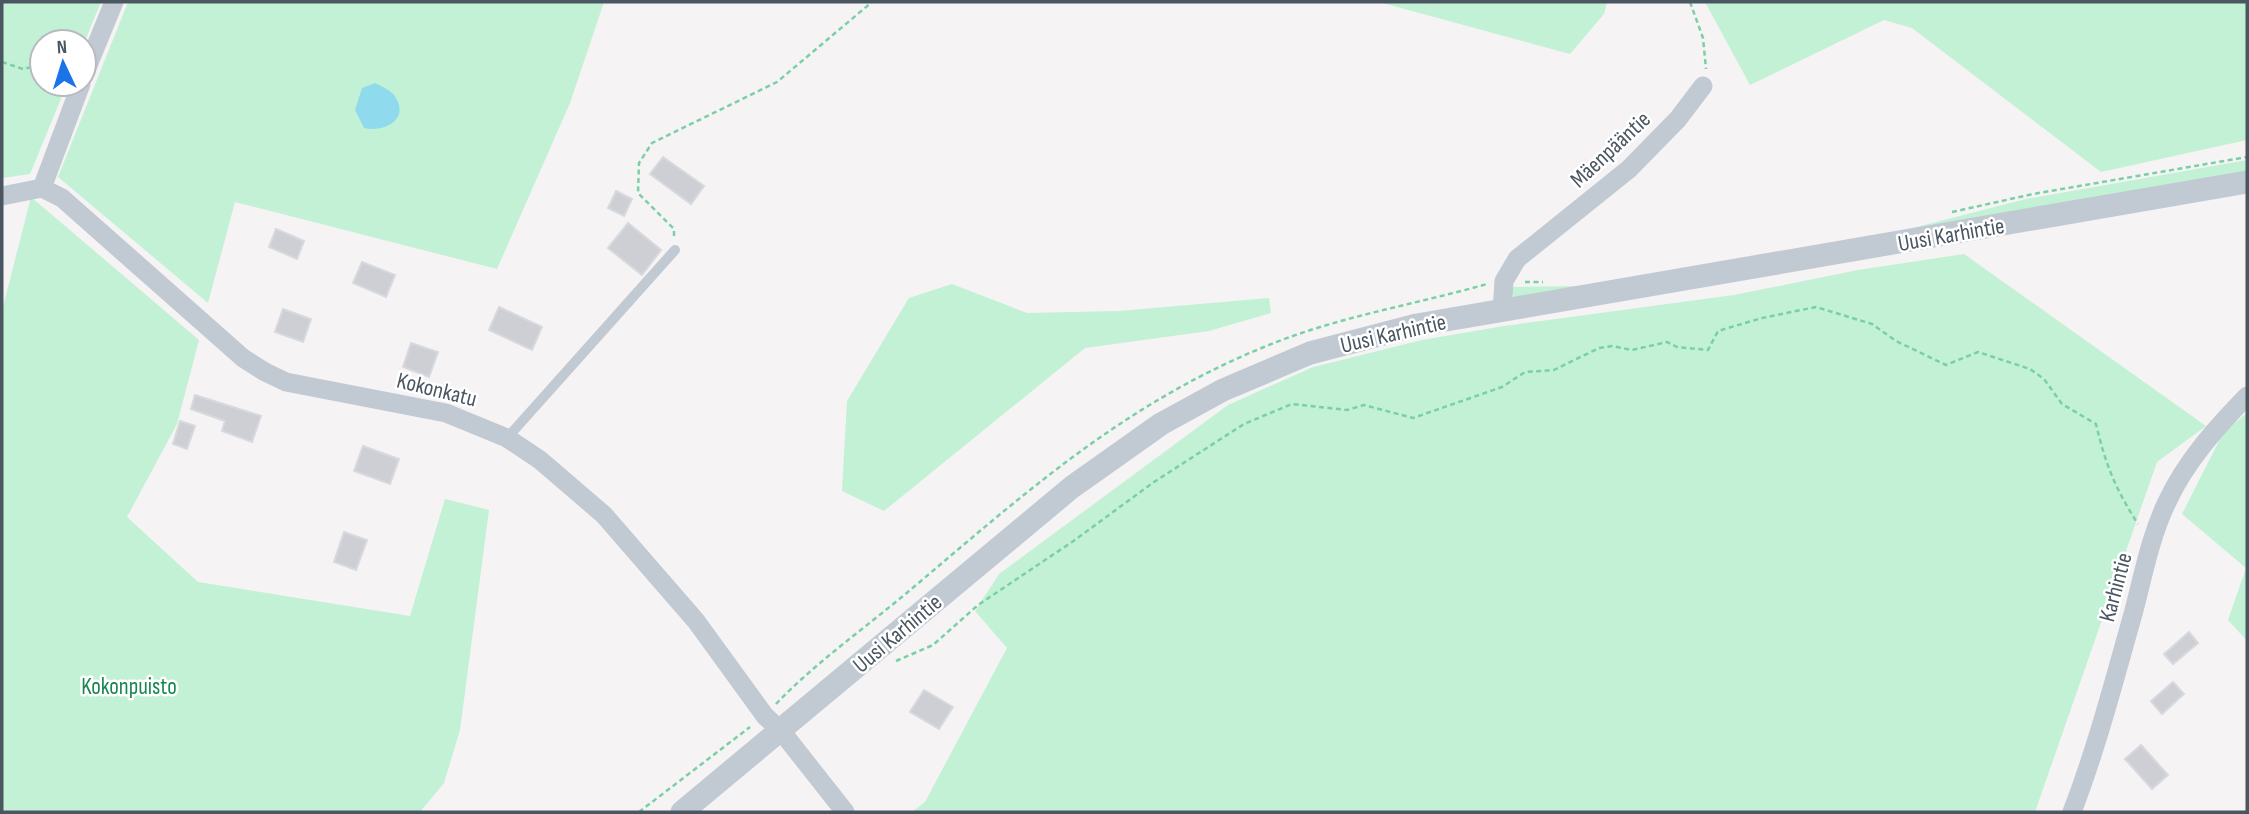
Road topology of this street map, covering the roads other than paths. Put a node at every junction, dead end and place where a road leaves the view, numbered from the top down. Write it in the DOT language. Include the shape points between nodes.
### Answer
graph roads {
  1 [pos="114,2"];
  2 [pos="98,41"];
  3 [pos="1703,86"];
  4 [pos="76,98"];
  5 [pos="2247,181"];
  6 [pos="42,188"];
  7 [pos="2,195"];
  8 [pos="675,250"];
  9 [pos="1502,311"];
  10 [pos="2247,396"];
  11 [pos="507,438"];
  12 [pos="773,724"];
  13 [pos="682,812"];
  14 [pos="845,812"];
  15 [pos="2072,812"];
  1 -- 2 [label="street"];
  3 -- 9 [label="street, Mäenpääntie" via="1678,120 1629,169 1517,259 1504,281"];
  4 -- 6 [label="street"];
  5 -- 9 [label="street, Uusi Karhintie"];
  6 -- 7 [label="street"];
  6 -- 11 [label="street, Kokonkatu" via="78,211 243,358 265,372 286,382 446,413"];
  8 -- 11 [label="lane"];
  9 -- 12 [label="street, Uusi Karhintie" via="1417,325 1310,353 1223,390 1161,424 1072,487"];
  10 -- 15 [label="street, Karhintie" via="2187,466 2166,503 2095,751"];
  11 -- 12 [label="street, Kokonkatu" via="604,515 696,621"];
  12 -- 13 [label="street, Uusi Karhintie"];
  12 -- 14 [label="street, Kokonkatu"];
}
